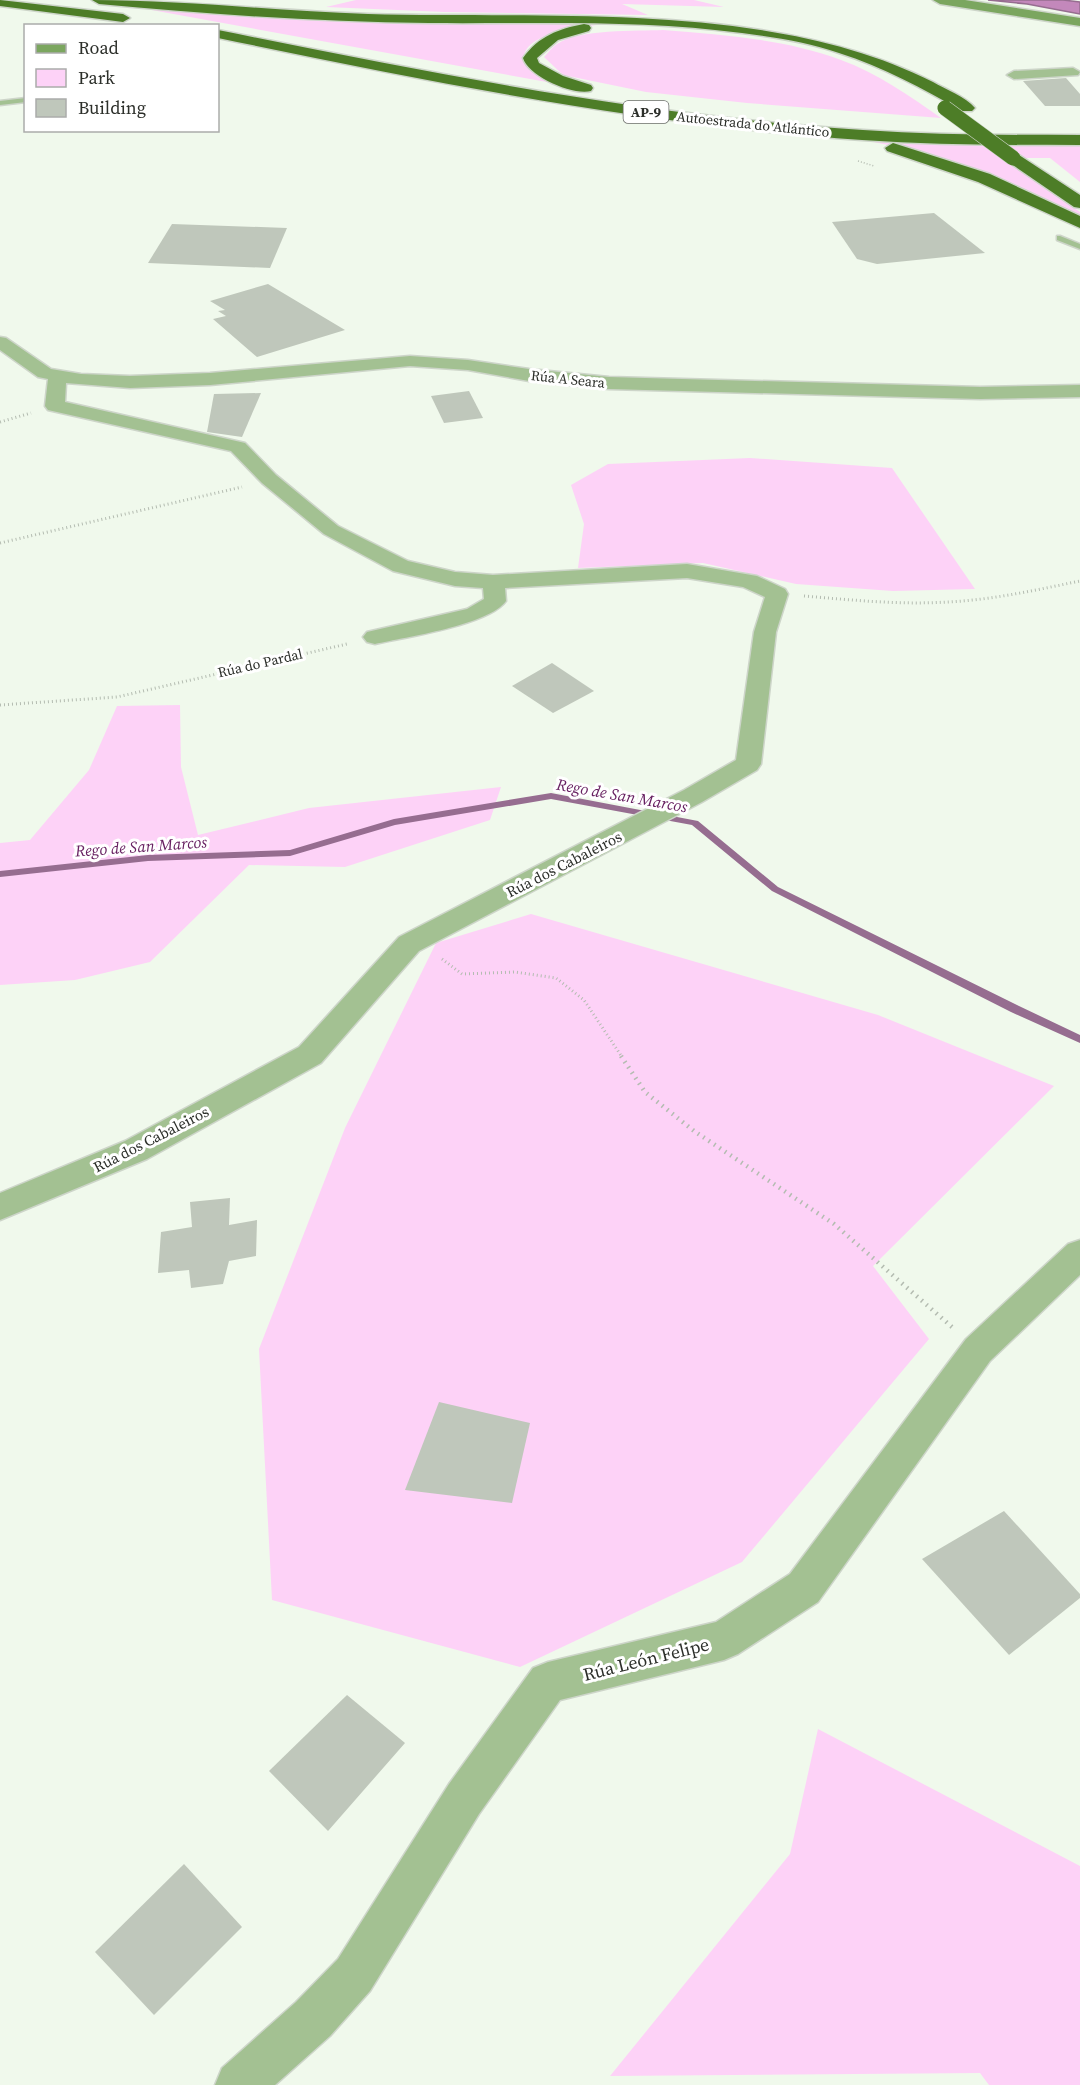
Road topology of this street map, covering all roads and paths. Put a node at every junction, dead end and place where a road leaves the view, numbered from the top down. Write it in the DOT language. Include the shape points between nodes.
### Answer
graph roads {
  1 [pos="46,0"];
  2 [pos="99,0"];
  3 [pos="940,0"];
  4 [pos="0,2"];
  5 [pos="140,21"];
  6 [pos="1080,22"];
  7 [pos="209,24"];
  8 [pos="219,26"];
  9 [pos="219,34"];
  10 [pos="1014,75"];
  11 [pos="1078,75"];
  12 [pos="24,100"];
  13 [pos="631,100"];
  14 [pos="0,103"];
  15 [pos="716,121"];
  16 [pos="1080,128"];
  17 [pos="1080,140"];
  18 [pos="1080,192"];
  19 [pos="1080,203"];
  20 [pos="1080,224"];
  21 [pos="1060,238"];
  22 [pos="1080,246"];
  23 [pos="0,342"];
  24 [pos="57,377"];
  25 [pos="1080,391"];
  26 [pos="269,479"];
  27 [pos="0,543"];
  28 [pos="1080,581"];
  29 [pos="493,582"];
  30 [pos="777,594"];
  31 [pos="375,638"];
  32 [pos="0,705"];
  33 [pos="434,931"];
  34 [pos="0,1208"];
  35 [pos="1080,1254"];
  36 [pos="978,1350"];
  37 [pos="239,2085"];
  1 -- 7 [label="highway, Autoestrada do Atlántico / AP-9"];
  2 -- 18 [label="highway" via="299,15 621,19 790,35 878,59 912,74 967,108"];
  3 -- 6 [label="main road"];
  4 -- 5 [label="highway"];
  8 -- 13 [label="highway, Autoestrada do Atlántico / AP-9" via="529,85"];
  9 -- 15 [label="highway, Autoestrada do Atlántico / AP-9" via="587,104"];
  10 -- 11 [label="street"];
  12 -- 14 [label="lane"];
  13 -- 16 [label="highway, Autoestrada do Atlántico / AP-9" via="945,126"];
  13 -- 19 [label="highway, bridge" via="568,84 542,73 530,58 540,43 564,32 593,26 701,28 782,39 866,62 928,94"];
  15 -- 17 [label="highway, Autoestrada do Atlántico / AP-9" via="966,140"];
  15 -- 20 [label="highway" via="899,150 984,178"];
  21 -- 22 [label="lane"];
  23 -- 24 [label="street, Rúa A Seara" via="30,364"];
  24 -- 25 [label="street, Rúa A Seara" via="130,382 210,379 410,361 468,364 609,383 980,393"];
  24 -- 26 [label="street" via="55,406 238,447"];
  26 -- 27 [label="path"];
  26 -- 29 [label="street" via="331,530 401,566 456,579"];
  28 -- 30 [label="path" via="965,601 856,600"];
  29 -- 30 [label="street" via="687,571 748,581"];
  29 -- 31 [label="street" via="495,601 475,614"];
  30 -- 33 [label="street, Rúa dos Cabaleiros" via="765,632 748,764"];
  31 -- 32 [label="path, Rúa do Pardal" via="117,697"];
  33 -- 34 [label="street, Rúa dos Cabaleiros" via="409,944 310,1055 136,1150"];
  33 -- 36 [label="path" via="437,956 462,974 515,972 556,978 584,1000 645,1092 694,1131 834,1224"];
  35 -- 36 [label="street, Rúa León Felipe"];
  36 -- 37 [label="street, Rúa León Felipe" via="804,1588 724,1640 548,1683 464,1799 354,1975"];
}
